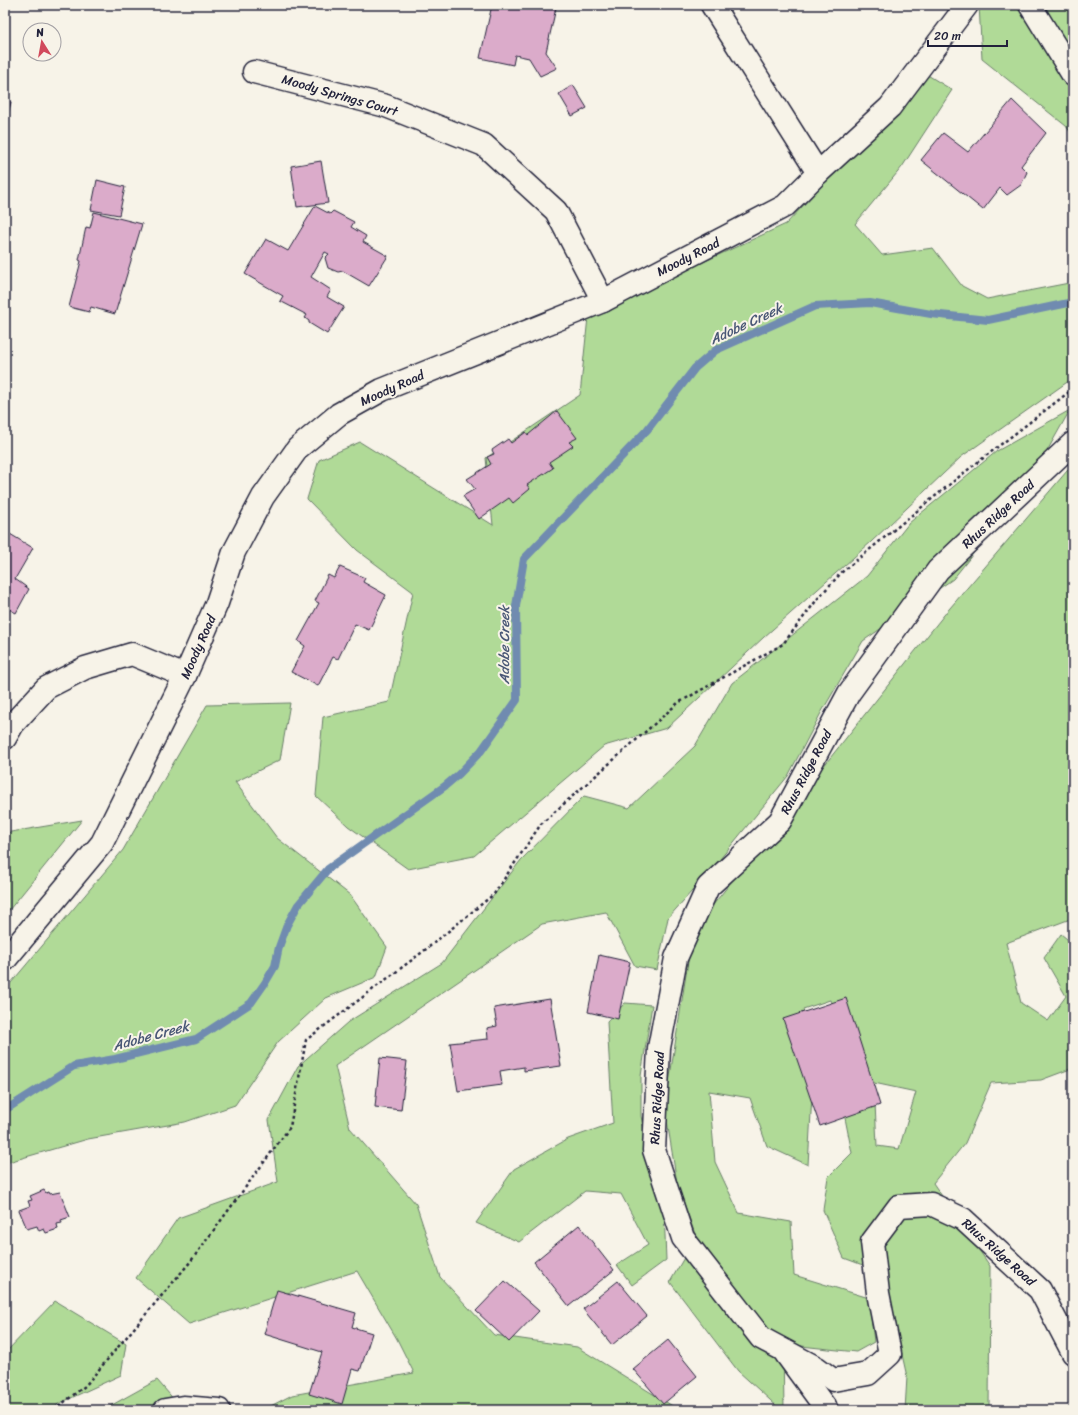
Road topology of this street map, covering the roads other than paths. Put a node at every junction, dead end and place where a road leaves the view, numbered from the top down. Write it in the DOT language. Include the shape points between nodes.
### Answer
graph roads {
  1 [pos="712,5"];
  2 [pos="968,5"];
  3 [pos="1030,5"];
  4 [pos="254,72"];
  5 [pos="1073,75"];
  6 [pos="818,173"];
  7 [pos="603,302"];
  8 [pos="1073,443"];
  9 [pos="186,676"];
  10 [pos="5,738"];
  11 [pos="5,960"];
  12 [pos="783,1350"];
  13 [pos="1073,1353"];
  14 [pos="165,1410"];
  15 [pos="219,1410"];
  16 [pos="827,1410"];
  1 -- 6 [label="street"];
  2 -- 6 [label="street, Moody Road" via="890,107"];
  3 -- 5 [label="street"];
  4 -- 7 [label="street, Moody Springs Court" via="386,106 484,145 556,211"];
  6 -- 7 [label="street, Moody Road" via="785,206"];
  7 -- 9 [label="street, Moody Road" via="382,390 338,414 298,448 263,497 234,552 217,603"];
  8 -- 12 [label="street, Rhus Ridge Road" via="938,570 848,693 780,821 708,887 676,958 659,1048 654,1150 683,1238 761,1338"];
  9 -- 10 [label="street" via="132,654 85,668 46,688"];
  9 -- 11 [label="street, Moody Road" via="102,843"];
  12 -- 13 [label="street, Rhus Ridge Road" via="817,1368 833,1380 868,1374 890,1354 878,1293 872,1242 899,1206 931,1204 964,1219 1040,1290"];
  12 -- 16 [label="street"];
  14 -- 15 [label="street" via="183,1407"];
}
